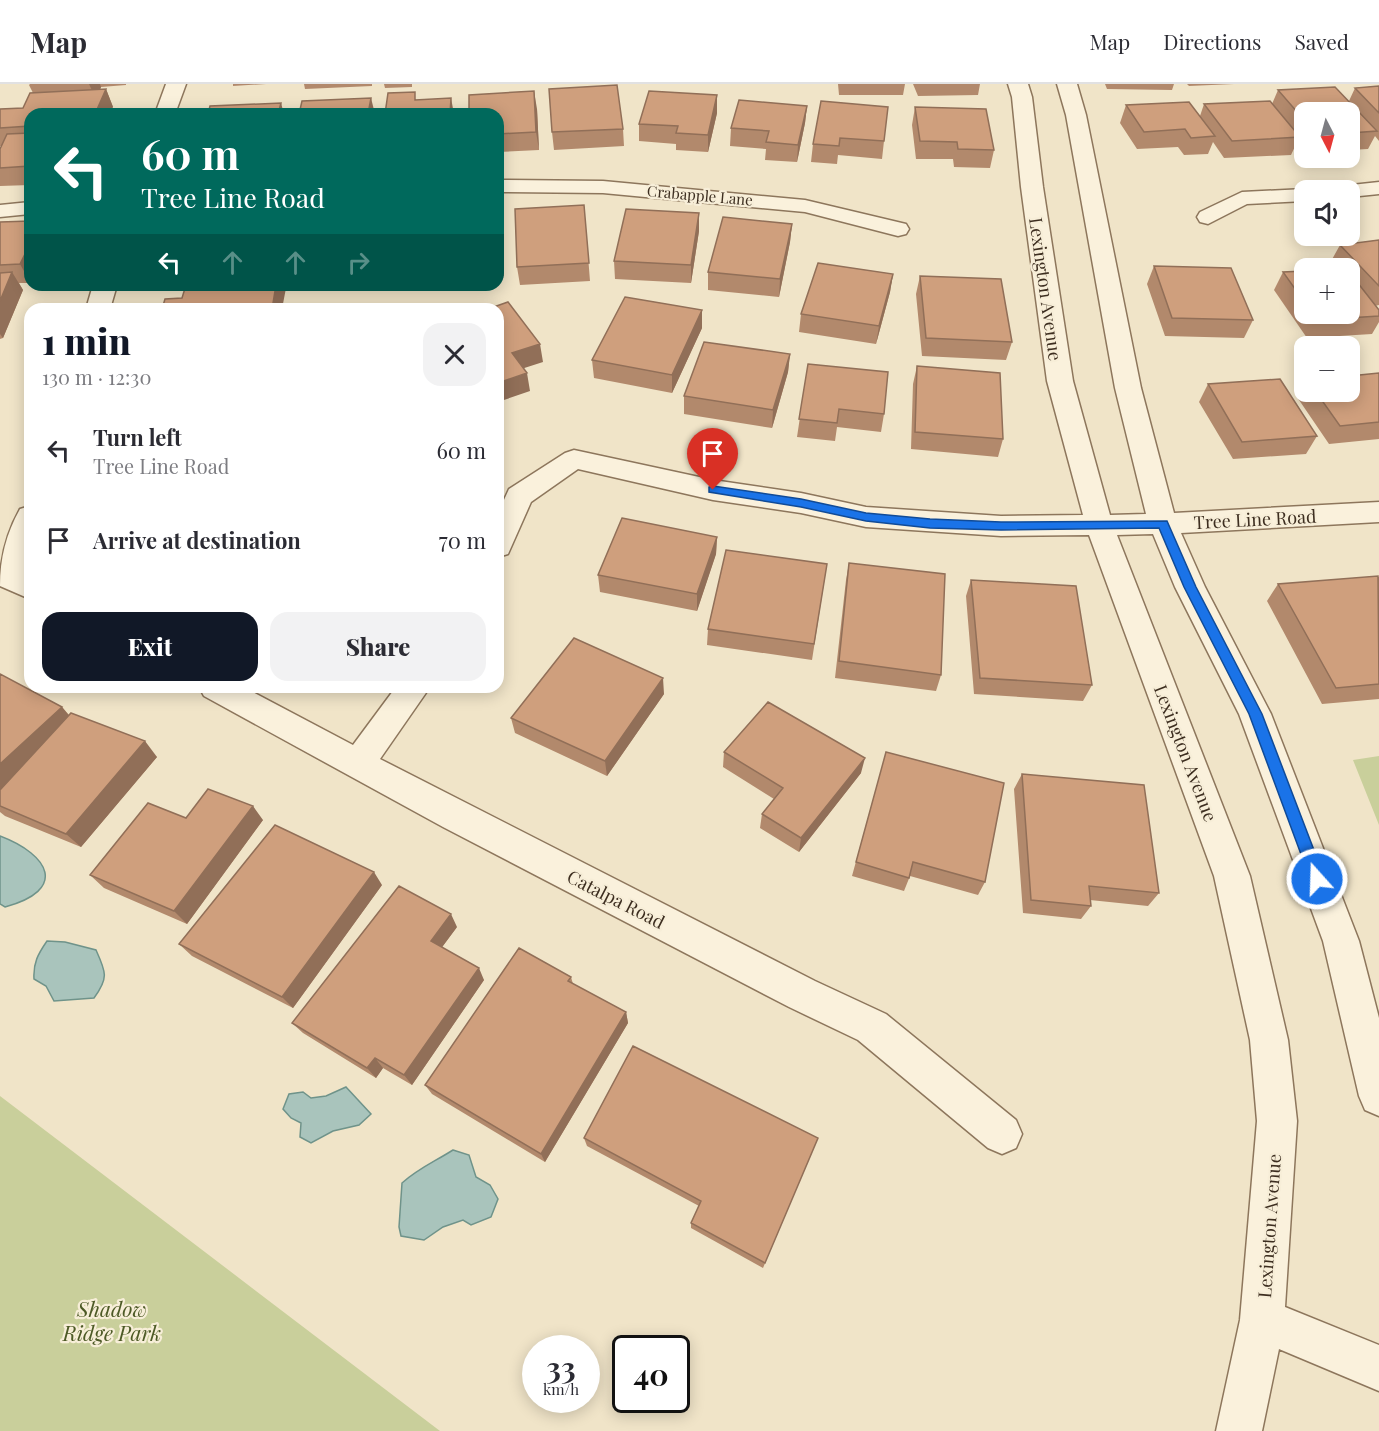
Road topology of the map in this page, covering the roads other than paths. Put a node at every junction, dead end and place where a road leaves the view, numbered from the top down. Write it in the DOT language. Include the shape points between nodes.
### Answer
graph roads {
  1 [pos="176,84"];
  2 [pos="1018,84"];
  3 [pos="1067,84"];
  4 [pos="167,108"];
  5 [pos="504,186"];
  6 [pos="1379,188"];
  7 [pos="1360,190"];
  8 [pos="1294,196"];
  9 [pos="24,209"];
  10 [pos="0,211"];
  11 [pos="1208,217"];
  12 [pos="898,229"];
  13 [pos="1379,512"];
  14 [pos="1099,524"];
  15 [pos="1163,524"];
  16 [pos="504,532"];
  17 [pos="24,552"];
  18 [pos="19,582"];
  19 [pos="226,693"];
  20 [pos="410,693"];
  21 [pos="358,764"];
  22 [pos="1379,1096"];
  23 [pos="1002,1134"];
  24 [pos="1262,1320"];
  25 [pos="1379,1368"];
  26 [pos="1239,1431"];
  1 -- 4 [label="street"];
  2 -- 14 [label="street, Lexington Avenue" via="1060,381"];
  3 -- 15 [label="street" via="1128,388"];
  5 -- 12 [label="street, Crabapple Lane" via="603,187 805,206"];
  6 -- 7 [label="street"];
  8 -- 11 [label="street" via="1242,198"];
  9 -- 10 [label="street"];
  13 -- 15 [label="street, Tree Line Road"];
  14 -- 15 [label="street, Tree Line Road"];
  14 -- 16 [label="street, Tree Line Road" via="1001,526 866,517 713,490 574,459 519,496"];
  14 -- 24 [label="street, Lexington Avenue" via="1232,876 1269,1040 1277,1121"];
  15 -- 22 [label="street" via="1190,587 1255,714 1341,941"];
  17 -- 18 [label="street"];
  19 -- 21 [label="street, Catalpa Road"];
  20 -- 21 [label="street"];
  21 -- 23 [label="street, Catalpa Road" via="872,1027"];
  24 -- 25 [label="street"];
  24 -- 26 [label="street, Lexington Avenue"];
}
